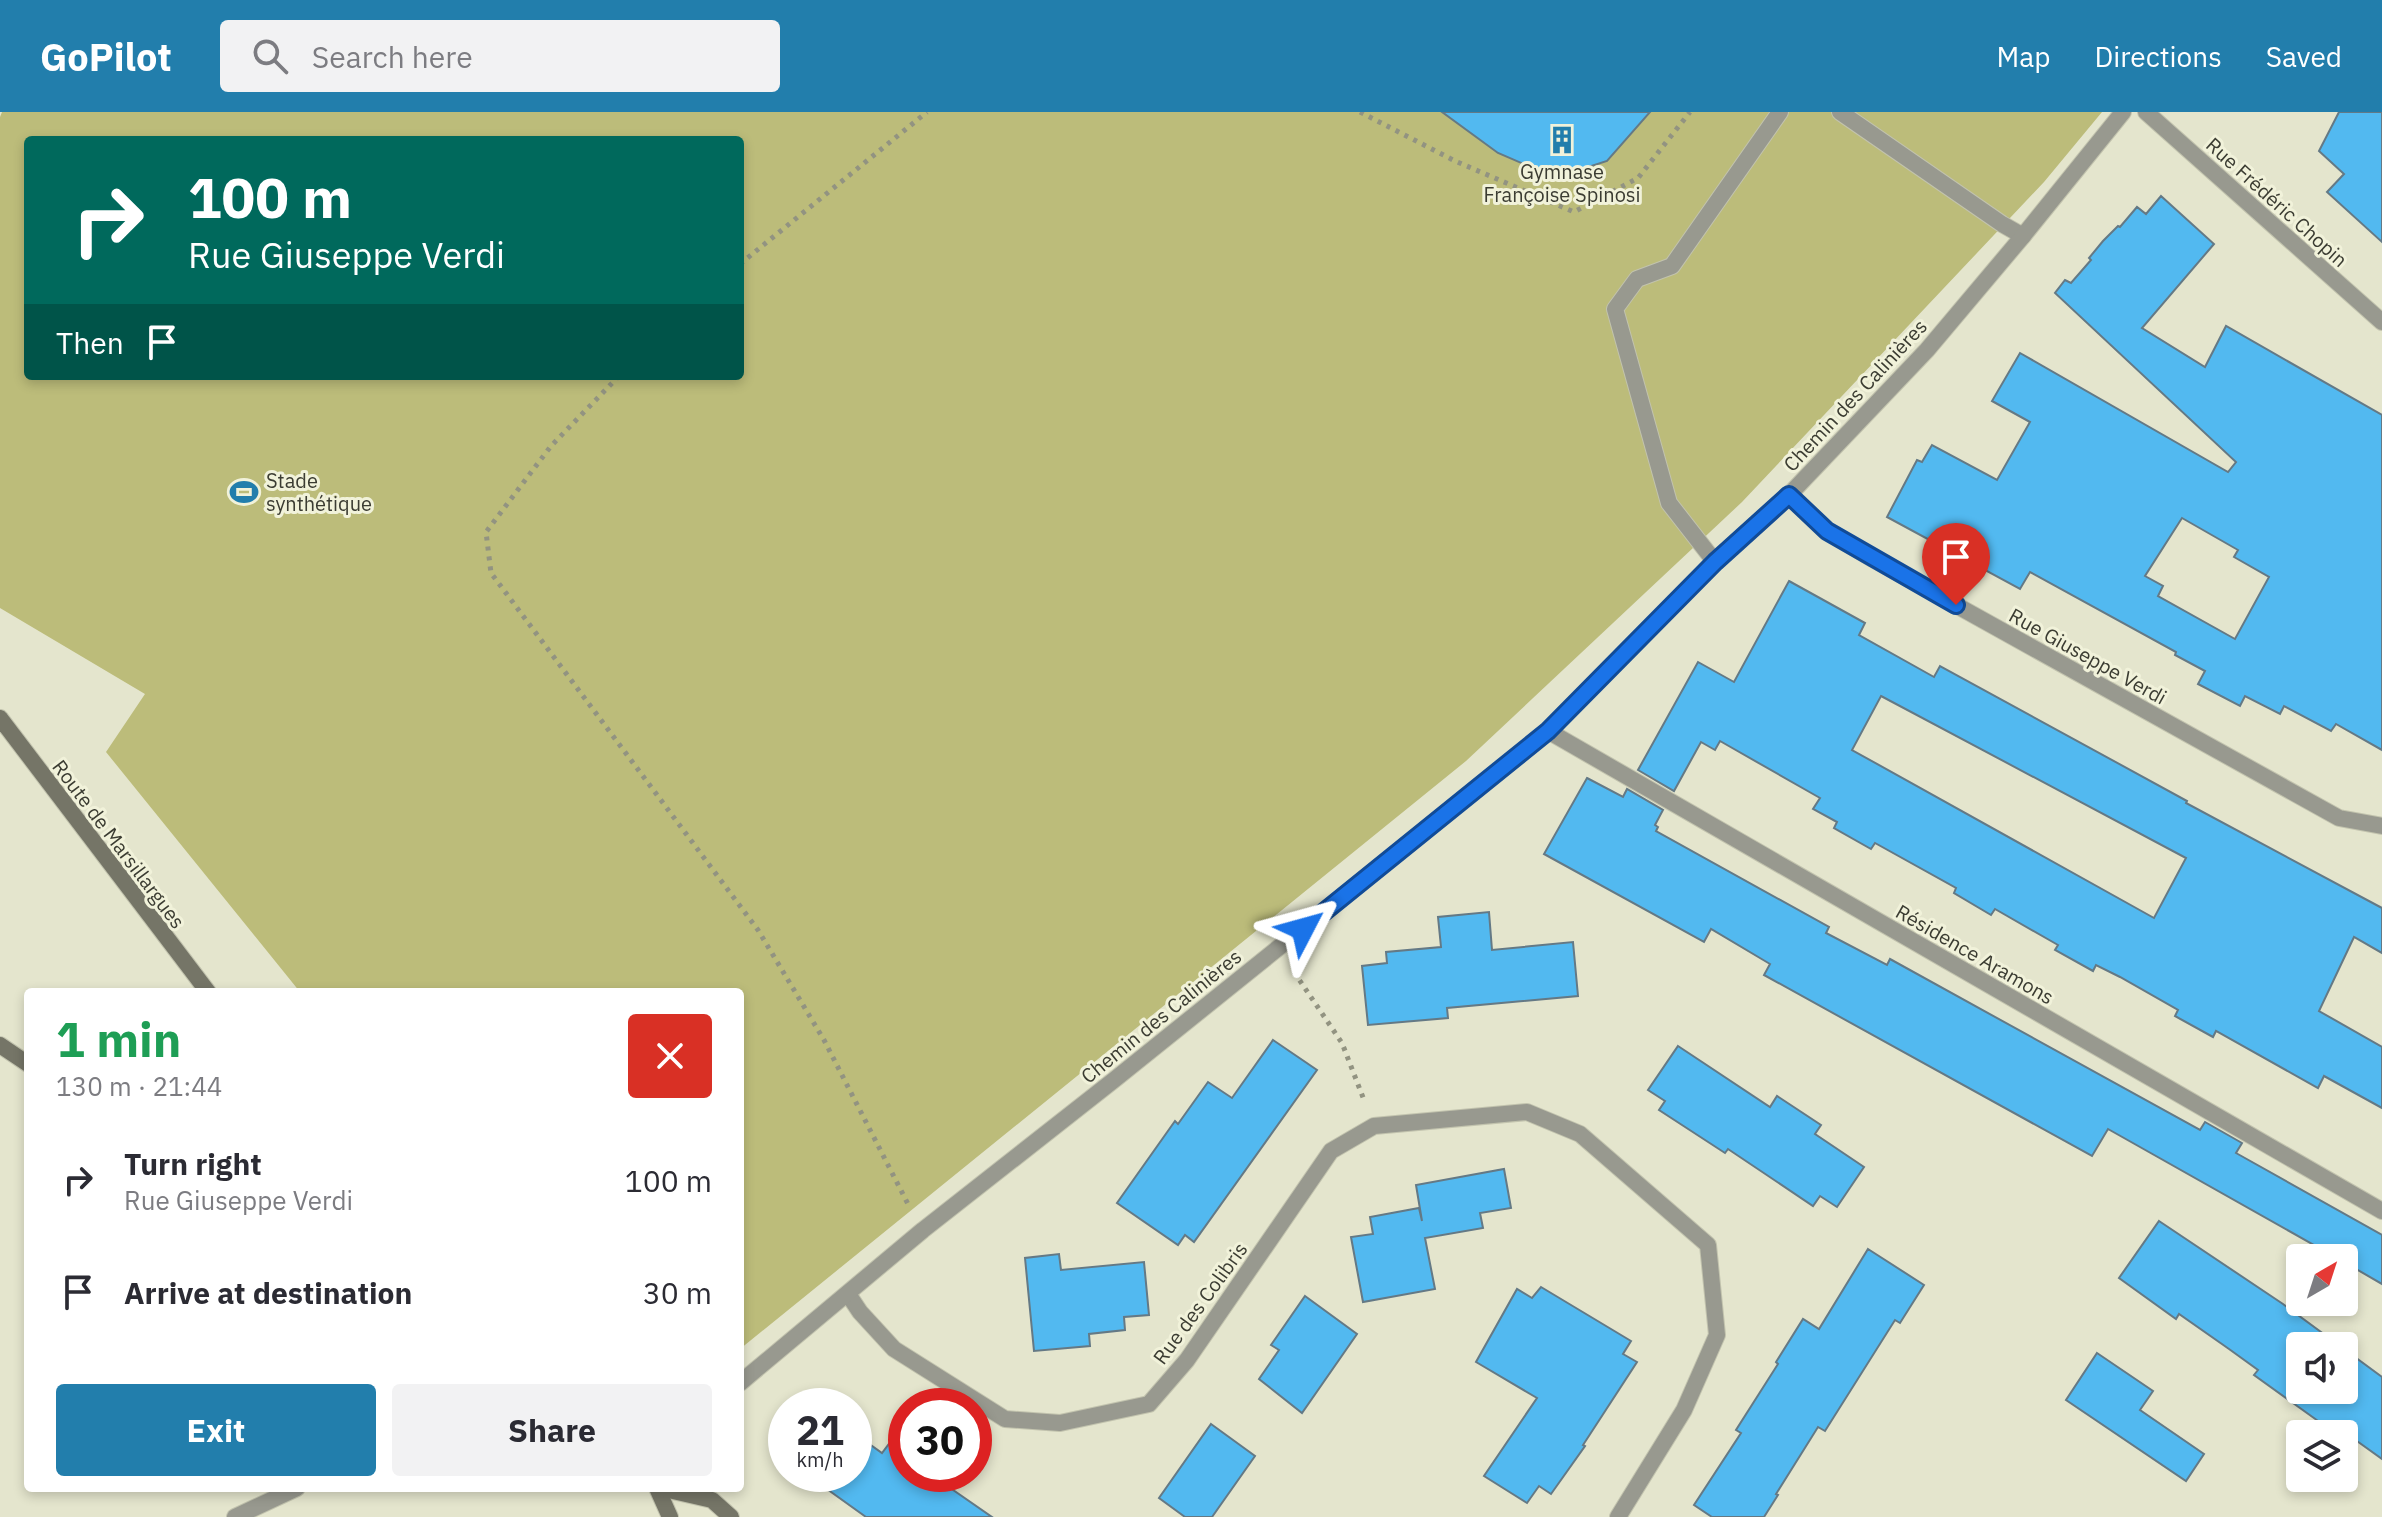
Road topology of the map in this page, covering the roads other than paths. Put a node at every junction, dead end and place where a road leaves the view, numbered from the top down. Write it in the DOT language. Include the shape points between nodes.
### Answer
graph roads {
  1 [pos="1780,112"];
  2 [pos="1840,112"];
  3 [pos="2123,112"];
  4 [pos="2146,112"];
  5 [pos="2023,236"];
  6 [pos="2382,322"];
  7 [pos="1789,495"];
  8 [pos="1715,562"];
  9 [pos="0,718"];
  10 [pos="1548,731"];
  11 [pos="2382,826"];
  12 [pos="205,988"];
  13 [pos="0,1046"];
  14 [pos="24,1061"];
  15 [pos="2382,1211"];
  16 [pos="848,1294"];
  17 [pos="744,1380"];
  18 [pos="288,1492"];
  19 [pos="661,1492"];
  20 [pos="677,1492"];
  21 [pos="235,1517"];
  22 [pos="670,1517"];
  23 [pos="731,1517"];
  24 [pos="1618,1517"];
  1 -- 8 [label="street" via="1672,266 1637,279 1615,309 1669,503"];
  2 -- 5 [label="street"];
  3 -- 5 [label="street, Chemin des Calinières"];
  4 -- 6 [label="street, Rue Frédéric Chopin"];
  5 -- 7 [label="street, Chemin des Calinières" via="1927,350"];
  7 -- 8 [label="street, Chemin des Calinières"];
  7 -- 11 [label="street, Rue Giuseppe Verdi" via="1827,531 1887,567 2339,818"];
  8 -- 10 [label="street, Chemin des Calinières"];
  9 -- 12 [label="main road, Route de Marsillargues"];
  10 -- 15 [label="street, Résidence Aramons"];
  10 -- 16 [label="street, Chemin des Calinières"];
  13 -- 14 [label="main road"];
  16 -- 17 [label="street, Chemin des Calinières"];
  16 -- 24 [label="street, Rue des Colibris" via="894,1349 1005,1419 1060,1423 1149,1404 1187,1360 1331,1151 1374,1126 1527,1112 1580,1134 1708,1245 1717,1335 1684,1410"];
  18 -- 21 [label="street"];
  19 -- 22 [label="main road"];
  20 -- 23 [label="main road" via="712,1500"];
}
